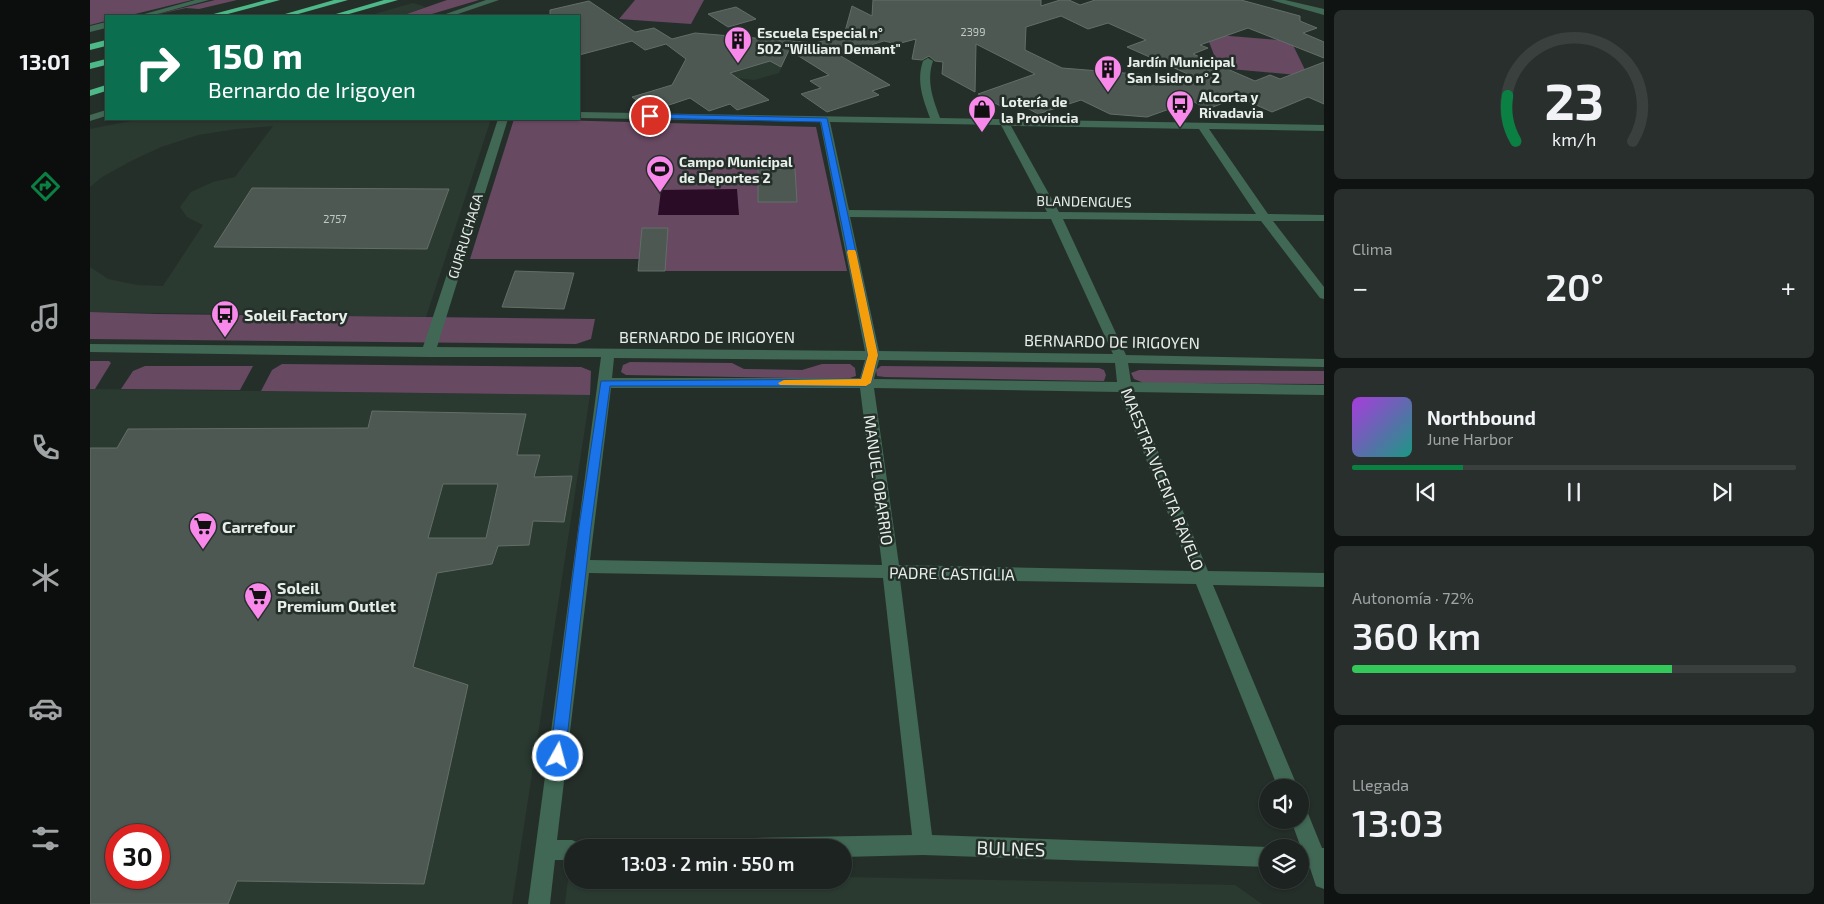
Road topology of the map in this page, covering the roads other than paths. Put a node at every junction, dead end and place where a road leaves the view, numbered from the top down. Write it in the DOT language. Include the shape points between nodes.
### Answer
graph roads {
  1 [pos="205,0"];
  2 [pos="276,0"];
  3 [pos="344,0"];
  4 [pos="394,0"];
  5 [pos="495,0"];
  6 [pos="503,0"];
  7 [pos="1275,0"];
  8 [pos="469,9"];
  9 [pos="1324,12"];
  10 [pos="145,15"];
  11 [pos="214,15"];
  12 [pos="286,15"];
  13 [pos="337,15"];
  14 [pos="448,15"];
  15 [pos="105,25"];
  16 [pos="90,30"];
  17 [pos="105,43"];
  18 [pos="90,47"];
  19 [pos="928,61"];
  20 [pos="105,62"];
  21 [pos="90,66"];
  22 [pos="105,78"];
  23 [pos="90,82"];
  24 [pos="105,88"];
  25 [pos="90,93"];
  26 [pos="105,113"];
  27 [pos="580,115"];
  28 [pos="90,118"];
  29 [pos="824,119"];
  30 [pos="502,120"];
  31 [pos="936,121"];
  32 [pos="1004,122"];
  33 [pos="1201,126"];
  34 [pos="1324,128"];
  35 [pos="843,213"];
  36 [pos="1055,215"];
  37 [pos="1265,218"];
  38 [pos="1324,218"];
  39 [pos="1324,296"];
  40 [pos="90,348"];
  41 [pos="428,353"];
  42 [pos="608,354"];
  43 [pos="873,355"];
  44 [pos="1121,358"];
  45 [pos="1324,363"];
  46 [pos="605,383"];
  47 [pos="866,383"];
  48 [pos="1124,387"];
  49 [pos="1324,390"];
  50 [pos="580,566"];
  51 [pos="891,571"];
  52 [pos="1203,579"];
  53 [pos="1324,580"];
  54 [pos="1284,779"];
  55 [pos="1304,829"];
  56 [pos="923,845"];
  57 [pos="852,846"];
  58 [pos="546,850"];
  59 [pos="564,850"];
  60 [pos="1259,857"];
  61 [pos="1313,858"];
  62 [pos="1324,878"];
  63 [pos="539,904"];
  1 -- 10 [label="street"];
  2 -- 11 [label="highway"];
  3 -- 12 [label="highway"];
  4 -- 13 [label="highway"];
  5 -- 8 [label="street"];
  6 -- 8 [label="street"];
  7 -- 9 [label="street"];
  8 -- 14 [label="street"];
  15 -- 16 [label="street"];
  17 -- 18 [label="highway"];
  19 -- 31 [label="street" via="924,69 926,88"];
  20 -- 21 [label="highway"];
  22 -- 23 [label="highway"];
  24 -- 25 [label="highway"];
  26 -- 28 [label="street"];
  27 -- 29 [label="street"];
  29 -- 31 [label="street"];
  29 -- 35 [label="street, MANUEL OBARRIO"];
  30 -- 41 [label="street, GURRUCHAGA"];
  31 -- 32 [label="street"];
  32 -- 33 [label="street"];
  32 -- 36 [label="street, MAESTRA VICENTA RAVELO"];
  33 -- 34 [label="street"];
  33 -- 37 [label="street"];
  35 -- 36 [label="street, BLANDENGUES"];
  35 -- 43 [label="street, MANUEL OBARRIO"];
  36 -- 37 [label="street, BLANDENGUES"];
  36 -- 44 [label="street, MAESTRA VICENTA RAVELO"];
  37 -- 38 [label="street, BLANDENGUES"];
  37 -- 39 [label="street"];
  40 -- 41 [label="street, BERNARDO DE IRIGOYEN"];
  41 -- 42 [label="street, BERNARDO DE IRIGOYEN"];
  42 -- 43 [label="street, BERNARDO DE IRIGOYEN"];
  42 -- 46 [label="street"];
  43 -- 44 [label="street, BERNARDO DE IRIGOYEN"];
  43 -- 47 [label="street, MANUEL OBARRIO"];
  44 -- 45 [label="street, BERNARDO DE IRIGOYEN"];
  44 -- 48 [label="street, MAESTRA VICENTA RAVELO"];
  46 -- 47 [label="street"];
  46 -- 50 [label="street"];
  47 -- 48 [label="street"];
  47 -- 51 [label="street, MANUEL OBARRIO"];
  48 -- 49 [label="street"];
  48 -- 52 [label="street, MAESTRA VICENTA RAVELO"];
  50 -- 51 [label="street, PADRE CASTIGLIA"];
  50 -- 58 [label="street"];
  51 -- 52 [label="street, PADRE CASTIGLIA"];
  51 -- 56 [label="street, MANUEL OBARRIO"];
  52 -- 53 [label="street, PADRE CASTIGLIA"];
  52 -- 54 [label="street, MAESTRA VICENTA RAVELO"];
  55 -- 61 [label="street"];
  56 -- 57 [label="street, BULNES"];
  56 -- 60 [label="street, BULNES"];
  58 -- 59 [label="street"];
  58 -- 63 [label="street"];
  61 -- 62 [label="street"];
}
